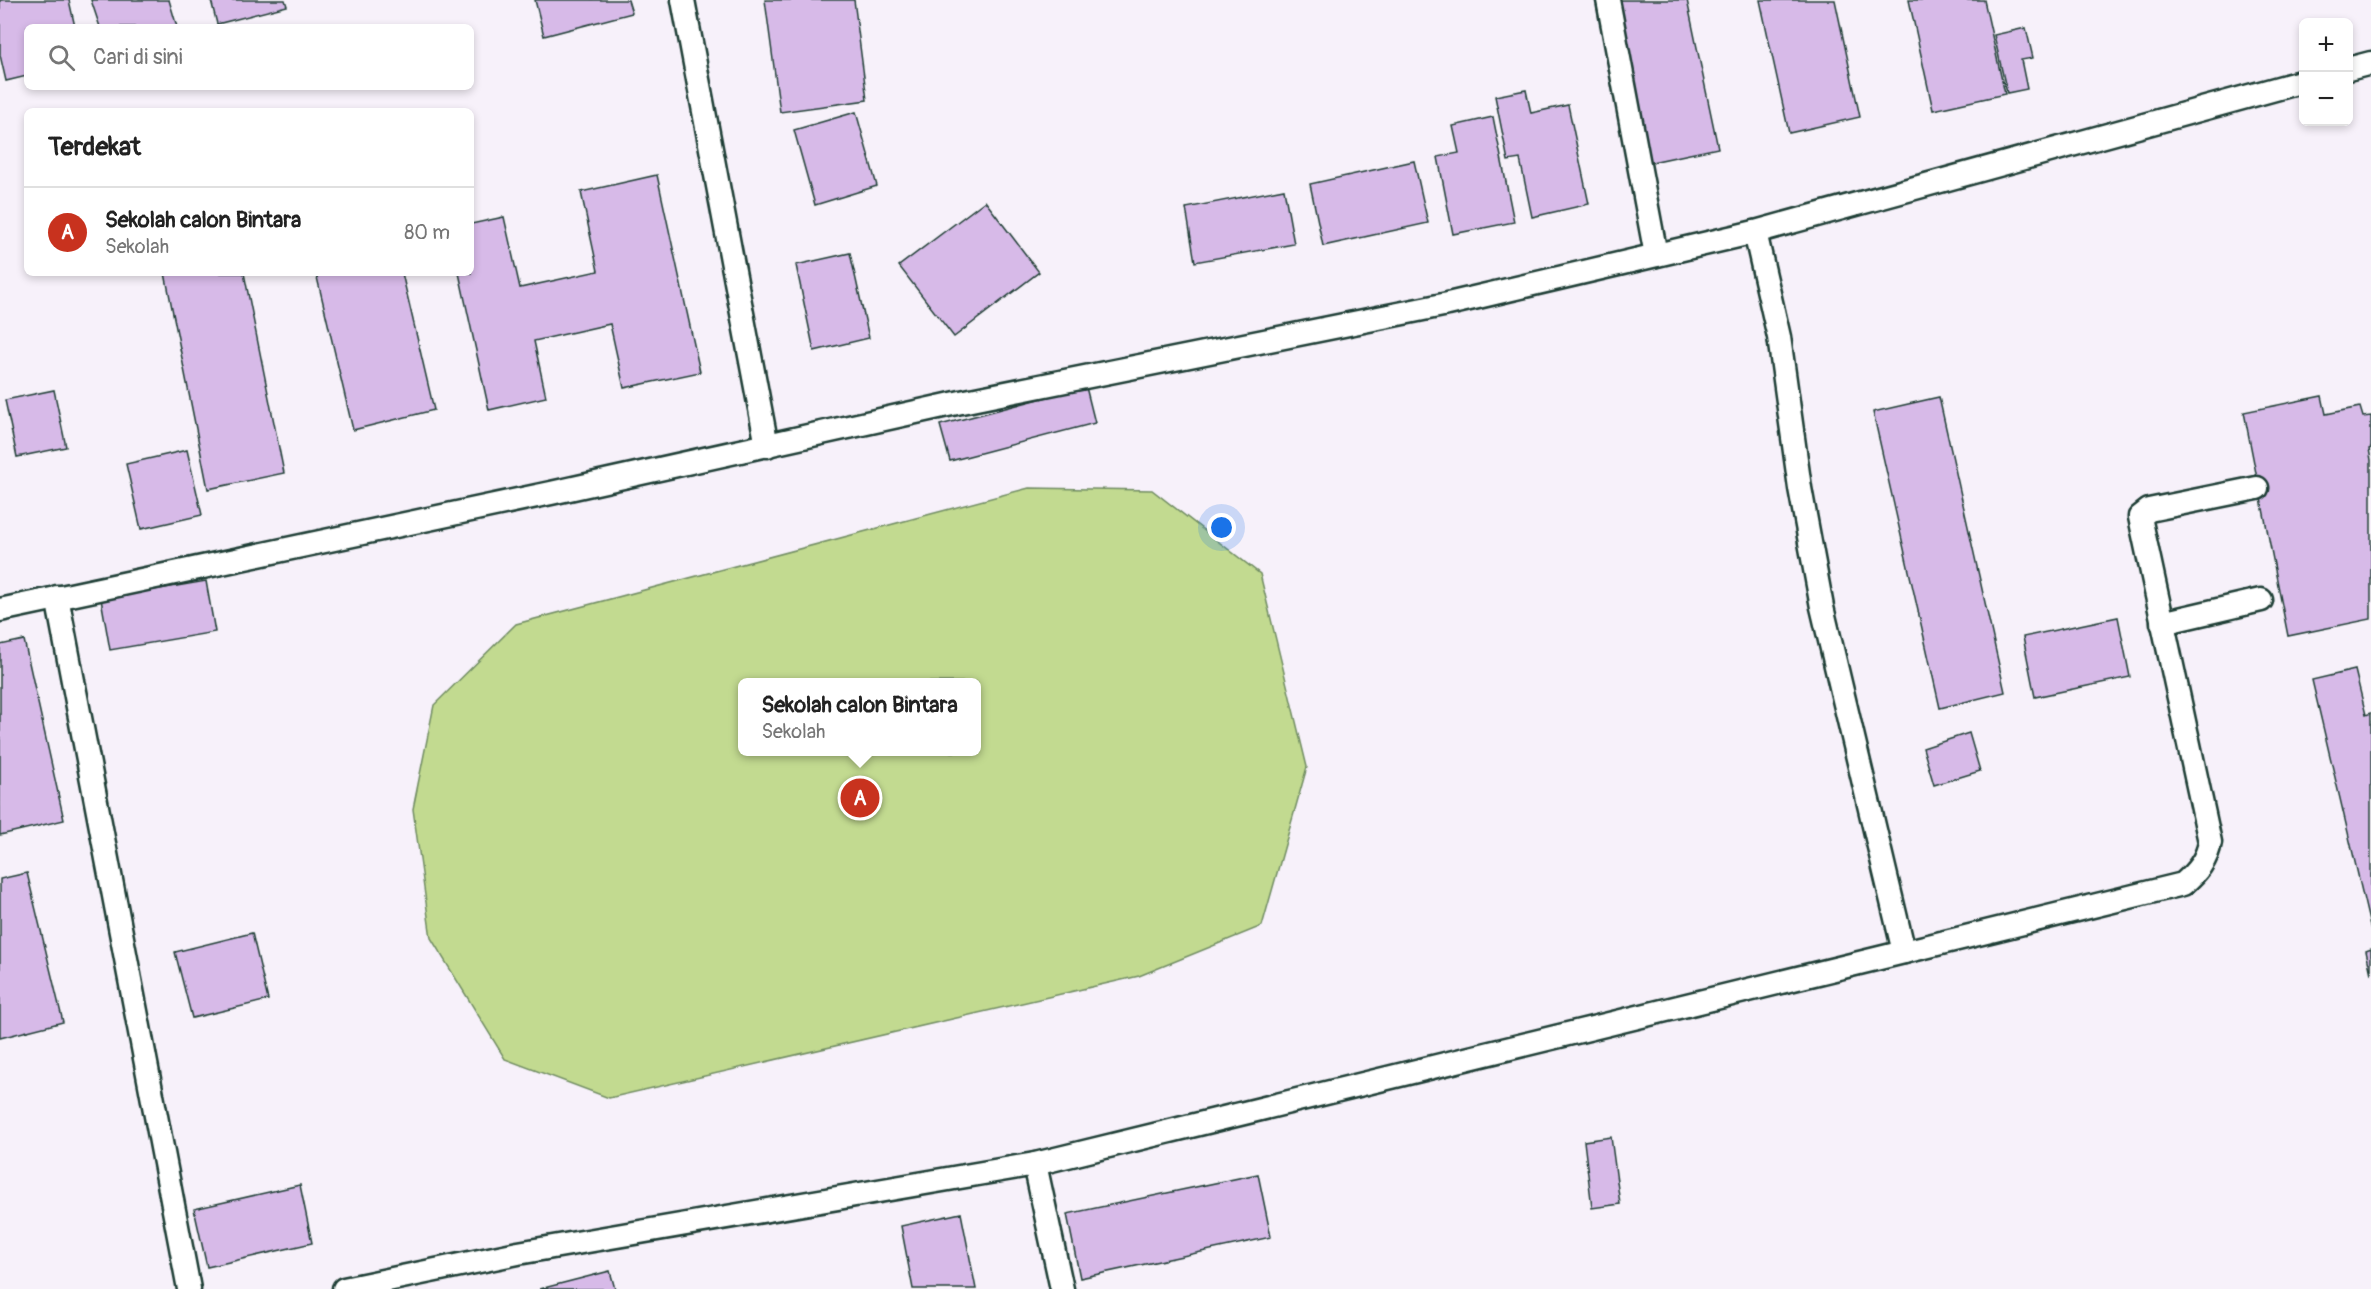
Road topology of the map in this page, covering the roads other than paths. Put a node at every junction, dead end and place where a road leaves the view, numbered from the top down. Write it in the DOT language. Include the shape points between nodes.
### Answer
graph roads {
  1 [pos="683,0"];
  2 [pos="1608,0"];
  3 [pos="2371,63"];
  4 [pos="2353,68"];
  5 [pos="2299,82"];
  6 [pos="1755,232"];
  7 [pos="1656,255"];
  8 [pos="767,446"];
  9 [pos="2257,488"];
  10 [pos="57,597"];
  11 [pos="2261,600"];
  12 [pos="0,610"];
  13 [pos="2162,623"];
  14 [pos="1904,952"];
  15 [pos="1035,1164"];
  16 [pos="189,1289"];
  17 [pos="344,1289"];
  18 [pos="1062,1289"];
  1 -- 8 [label="lane"];
  2 -- 7 [label="lane"];
  3 -- 4 [label="lane"];
  5 -- 6 [label="lane"];
  6 -- 7 [label="lane"];
  6 -- 14 [label="lane" via="1779,337 1800,488 1822,607"];
  7 -- 8 [label="lane" via="1448,304 961,402"];
  8 -- 10 [label="lane"];
  9 -- 13 [label="lane" via="2149,510 2142,515"];
  10 -- 12 [label="lane"];
  10 -- 16 [label="lane"];
  11 -- 13 [label="lane"];
  13 -- 14 [label="lane" via="2210,842 2202,864 2183,884"];
  14 -- 15 [label="lane"];
  15 -- 17 [label="lane" via="518,1253"];
  15 -- 18 [label="lane"];
}
